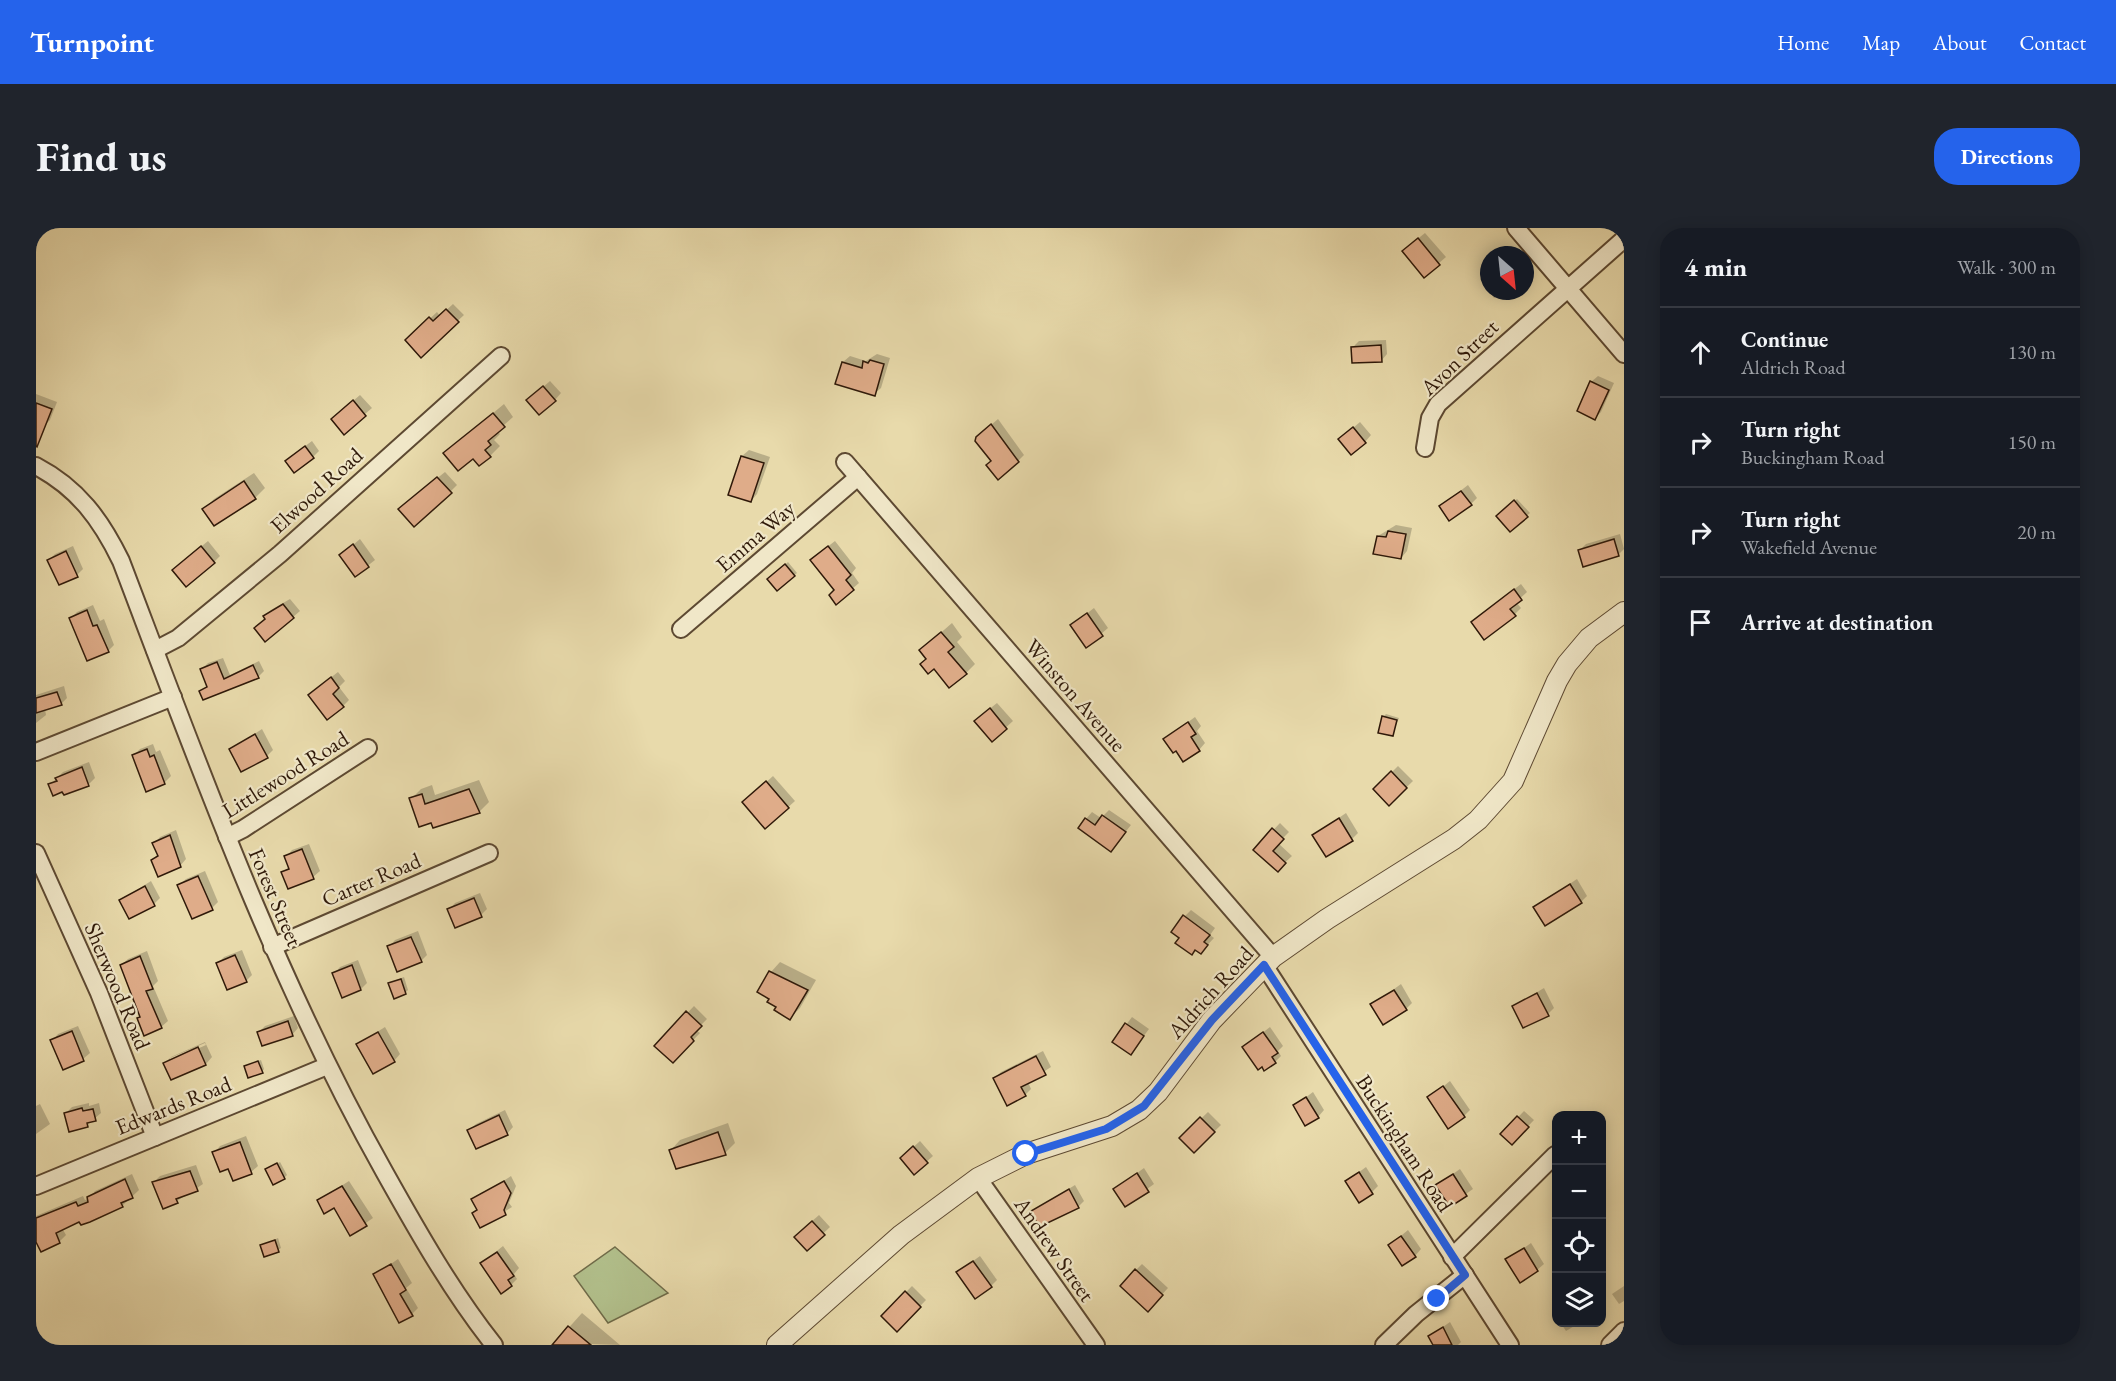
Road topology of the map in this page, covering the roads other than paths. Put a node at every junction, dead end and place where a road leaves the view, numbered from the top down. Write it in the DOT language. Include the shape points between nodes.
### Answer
graph roads {
  1 [pos="1516,228"];
  2 [pos="1624,239"];
  3 [pos="1568,286"];
  4 [pos="1624,354"];
  5 [pos="501,356"];
  6 [pos="1425,448"];
  7 [pos="845,462"];
  8 [pos="36,466"];
  9 [pos="858,477"];
  10 [pos="1624,612"];
  11 [pos="681,629"];
  12 [pos="155,650"];
  13 [pos="173,697"];
  14 [pos="368,748"];
  15 [pos="36,752"];
  16 [pos="226,837"];
  17 [pos="489,853"];
  18 [pos="36,854"];
  19 [pos="272,947"];
  20 [pos="1268,961"];
  21 [pos="327,1066"];
  22 [pos="155,1137"];
  23 [pos="1552,1158"];
  24 [pos="978,1178"];
  25 [pos="36,1186"];
  26 [pos="1452,1257"];
  27 [pos="1465,1275"];
  28 [pos="1624,1331"];
  29 [pos="494,1345"];
  30 [pos="777,1345"];
  31 [pos="1096,1345"];
  32 [pos="1384,1345"];
  33 [pos="1510,1345"];
  34 [pos="1610,1345"];
  1 -- 3 [label="street"];
  2 -- 3 [label="street, Avon Street"];
  3 -- 4 [label="street"];
  3 -- 6 [label="street, Avon Street" via="1436,406 1430,417"];
  5 -- 12 [label="street, Elwood Road" via="280,554 178,638"];
  7 -- 9 [label="street, Winston Avenue"];
  8 -- 12 [label="street, Forest Street" via="70,487 99,520 121,561"];
  9 -- 11 [label="street, Emma Way"];
  9 -- 20 [label="street, Winston Avenue"];
  10 -- 20 [label="street, Aldrich Road" via="1589,638 1567,664 1521,767 1491,807 1454,839"];
  12 -- 13 [label="street, Forest Street"];
  13 -- 15 [label="street"];
  13 -- 16 [label="street, Forest Street"];
  14 -- 16 [label="street, Littlewood Road" via="243,830"];
  16 -- 19 [label="street, Forest Street"];
  17 -- 19 [label="street, Carter Road"];
  18 -- 22 [label="street, Sherwood Road" via="99,993"];
  19 -- 21 [label="street, Forest Street"];
  20 -- 24 [label="street, Aldrich Road" via="1212,1020 1158,1092 1134,1114 1106,1129 1026,1154"];
  20 -- 26 [label="street, Buckingham Road"];
  21 -- 22 [label="street, Edwards Road"];
  21 -- 29 [label="street, Forest Street" via="402,1204"];
  22 -- 25 [label="street, Edwards Road"];
  23 -- 26 [label="street"];
  24 -- 30 [label="street, Aldrich Road" via="892,1243"];
  24 -- 31 [label="street, Andrew Street"];
  26 -- 27 [label="street, Buckingham Road"];
  27 -- 32 [label="street"];
  27 -- 33 [label="street, Buckingham Road"];
  28 -- 34 [label="street"];
}
